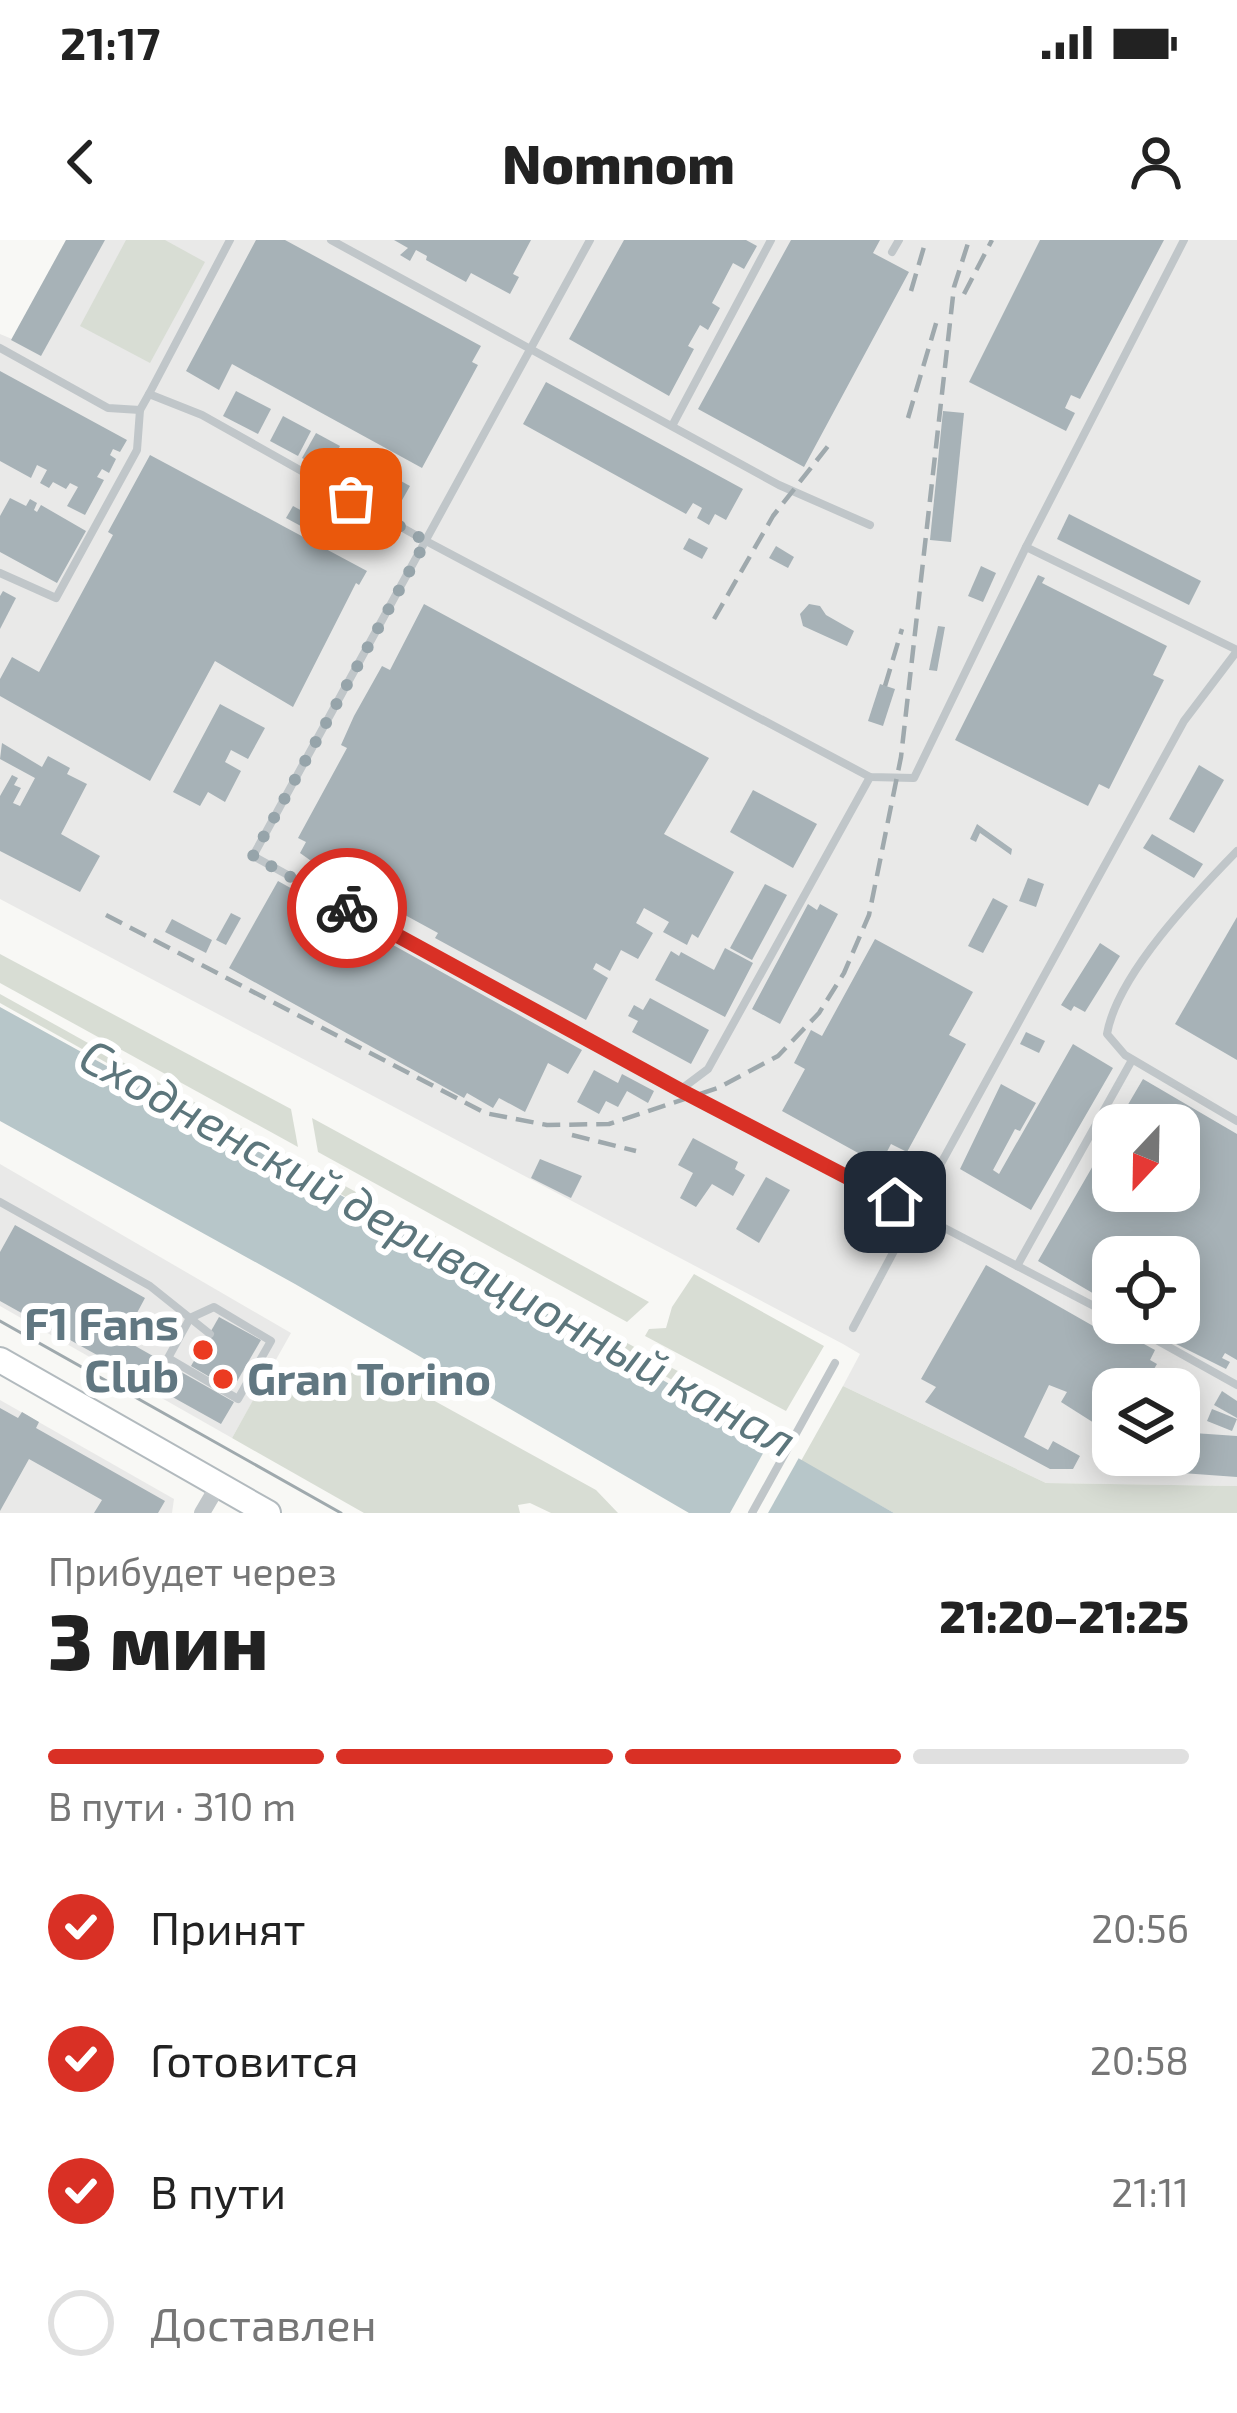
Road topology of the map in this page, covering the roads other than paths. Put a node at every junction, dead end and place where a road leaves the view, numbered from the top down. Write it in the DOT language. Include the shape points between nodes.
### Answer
graph roads {
  1 [pos="230,240"];
  2 [pos="331,240"];
  3 [pos="590,240"];
  4 [pos="771,240"];
  5 [pos="898,240"];
  6 [pos="1184,240"];
  7 [pos="892,252"];
  8 [pos="0,348"];
  9 [pos="530,350"];
  10 [pos="149,394"];
  11 [pos="140,410"];
  12 [pos="672,426"];
  13 [pos="870,525"];
  14 [pos="426,541"];
  15 [pos="1026,547"];
  16 [pos="0,573"];
  17 [pos="1237,650"];
  18 [pos="870,777"];
  19 [pos="1237,851"];
  20 [pos="1132,1060"];
  21 [pos="680,1090"];
  22 [pos="1237,1121"];
  23 [pos="0,1202"];
  24 [pos="895,1202"];
  25 [pos="931,1221"];
  26 [pos="1017,1266"];
  27 [pos="1092,1305"];
  28 [pos="190,1318"];
  29 [pos="853,1328"];
  30 [pos="210,1334"];
  31 [pos="1164,1344"];
  32 [pos="0,1360"];
  33 [pos="835,1363"];
  34 [pos="1237,1385"];
  35 [pos="219,1484"];
  36 [pos="202,1513"];
  37 [pos="268,1513"];
  38 [pos="752,1513"];
  1 -- 10 [label="lane"];
  2 -- 9 [label="lane"];
  3 -- 9 [label="lane"];
  4 -- 12 [label="lane"];
  5 -- 7 [label="lane"];
  6 -- 15 [label="lane"];
  8 -- 11 [label="lane" via="108,408"];
  9 -- 12 [label="lane"];
  9 -- 14 [label="lane"];
  10 -- 11 [label="lane"];
  10 -- 14 [label="lane" via="202,415"];
  11 -- 16 [label="lane" via="137,450 56,598"];
  12 -- 13 [label="lane"];
  14 -- 18 [label="lane"];
  14 -- 21 [label="lane" via="253,856"];
  15 -- 17 [label="lane"];
  15 -- 18 [label="lane" via="914,778"];
  17 -- 29 [label="lane, bridge" via="1184,721"];
  18 -- 21 [label="lane" via="708,1069"];
  19 -- 20 [label="lane" via="1178,912 1111,1012 1107,1034"];
  20 -- 22 [label="lane"];
  20 -- 26 [label="lane"];
  21 -- 24 [label="lane"];
  23 -- 28 [label="lane" via="150,1286"];
  25 -- 26 [label="lane"];
  26 -- 27 [label="lane"];
  28 -- 28 [label="lane" via="168,1358 238,1399 271,1340 214,1307"];
  28 -- 30 [label="lane"];
  31 -- 34 [label="lane"];
  32 -- 35 [label="street"];
  33 -- 38 [label="lane"];
  35 -- 36 [label="street"];
  35 -- 37 [label="street"];
}
